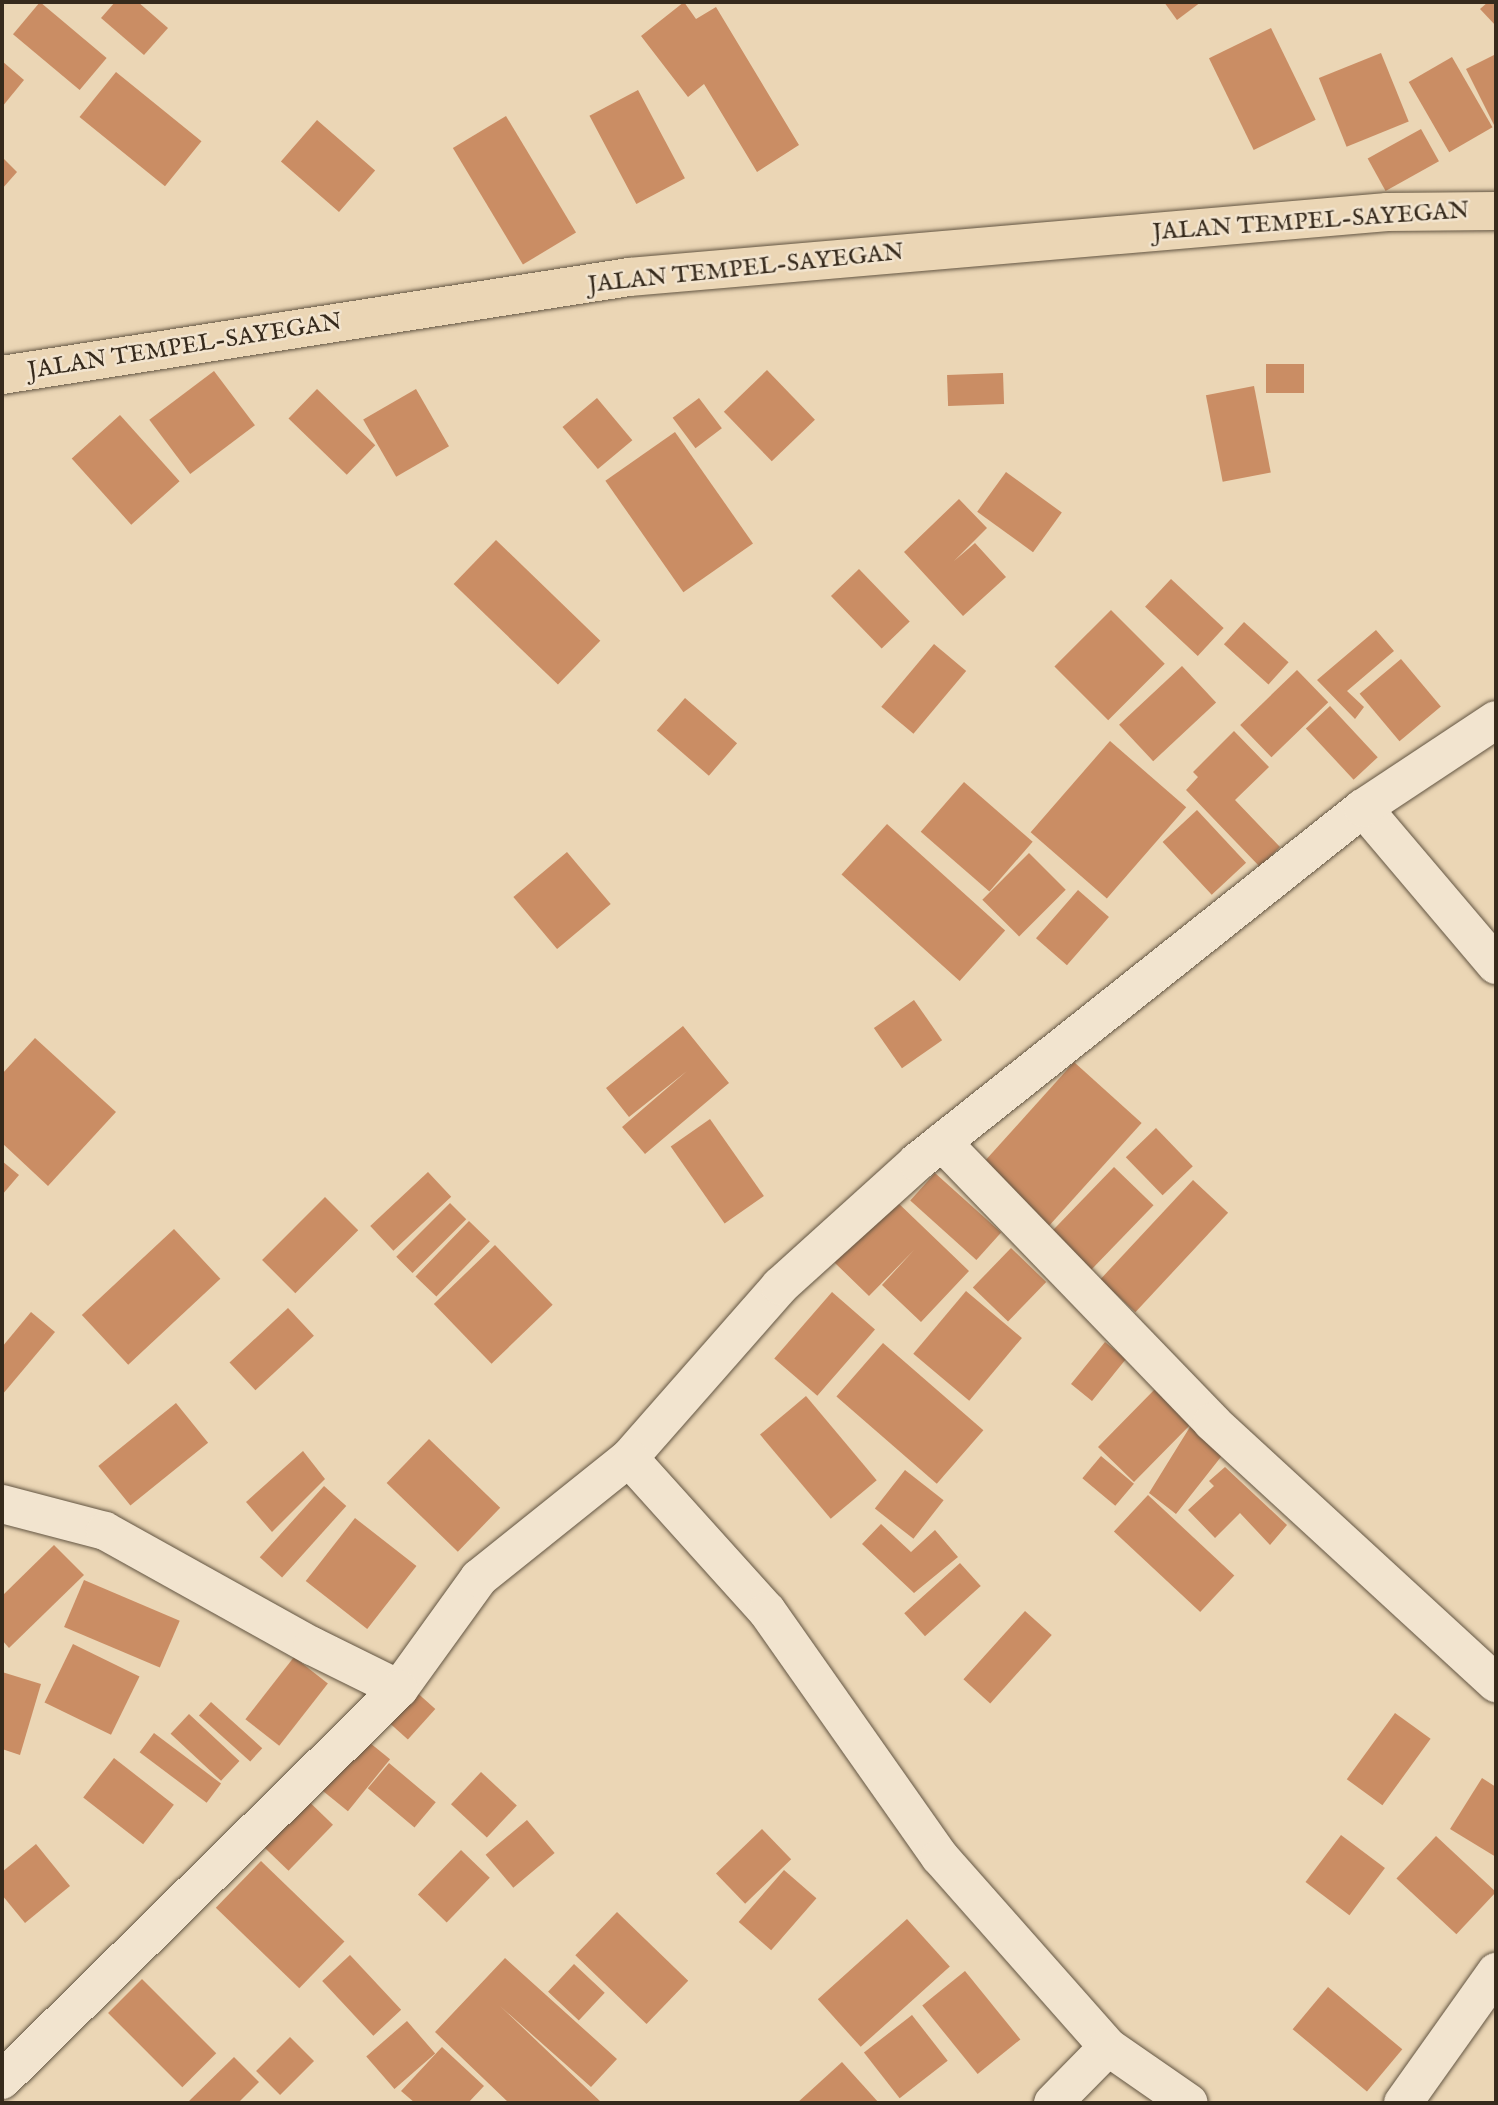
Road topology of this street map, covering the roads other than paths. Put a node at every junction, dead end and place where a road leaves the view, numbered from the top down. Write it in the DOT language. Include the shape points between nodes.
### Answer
graph roads {
  1 [pos="1496,211"];
  2 [pos="2,375"];
  3 [pos="1496,720"];
  4 [pos="1363,808"];
  5 [pos="1496,965"];
  6 [pos="942,1142"];
  7 [pos="629,1458"];
  8 [pos="2,1504"];
  9 [pos="1496,1683"];
  10 [pos="399,1689"];
  11 [pos="1496,1972"];
  12 [pos="1108,2047"];
  13 [pos="2,2080"];
  14 [pos="1054,2103"];
  15 [pos="1189,2103"];
  16 [pos="1403,2103"];
  1 -- 2 [label="main road, JALAN TEMPEL-SAYEGAN" via="1387,212 629,277"];
  3 -- 4 [label="street"];
  4 -- 5 [label="street"];
  4 -- 6 [label="street"];
  6 -- 7 [label="street" via="780,1286"];
  6 -- 9 [label="street" via="1212,1422"];
  7 -- 10 [label="street" via="479,1578"];
  7 -- 12 [label="street" via="767,1611 940,1857"];
  8 -- 10 [label="street" via="106,1531"];
  10 -- 13 [label="street"];
  11 -- 16 [label="street"];
  12 -- 14 [label="street"];
  12 -- 15 [label="street"];
}
